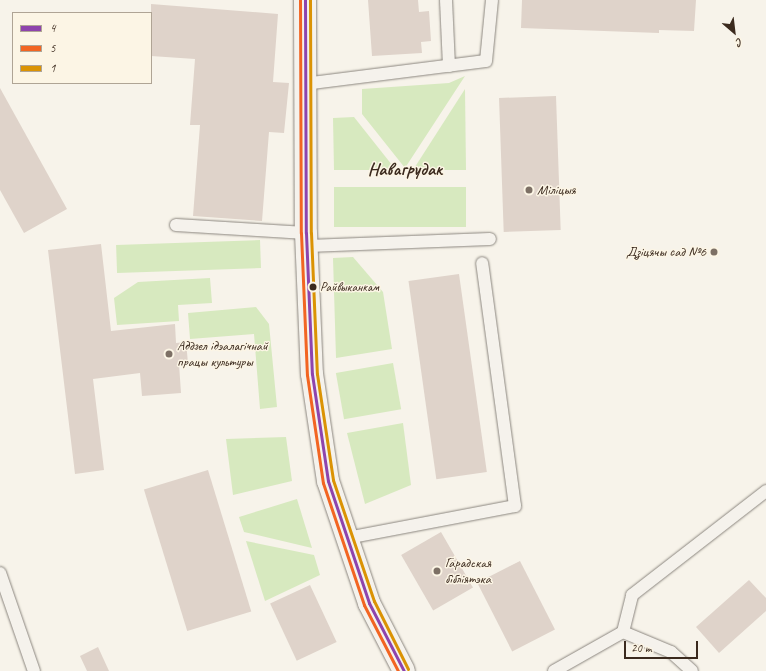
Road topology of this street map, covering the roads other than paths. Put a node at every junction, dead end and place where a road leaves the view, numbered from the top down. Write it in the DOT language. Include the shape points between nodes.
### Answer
graph roads {
  1 [pos="305,0"];
  2 [pos="446,0"];
  3 [pos="492,0"];
  4 [pos="449,66"];
  5 [pos="304,84"];
  6 [pos="176,225"];
  7 [pos="490,239"];
  8 [pos="307,240"];
  9 [pos="482,263"];
  10 [pos="766,491"];
  11 [pos="347,538"];
  12 [pos="0,573"];
  13 [pos="623,632"];
  14 [pos="34,671"];
  15 [pos="404,671"];
  16 [pos="554,671"];
  17 [pos="692,671"];
  1 -- 5 [label="street"];
  2 -- 4 [label="lane"];
  3 -- 4 [label="lane" via="486,61"];
  4 -- 5 [label="lane"];
  5 -- 8 [label="street"];
  6 -- 8 [label="lane"];
  7 -- 8 [label="lane"];
  8 -- 11 [label="street" via="312,374 328,481"];
  9 -- 11 [label="lane" via="515,506"];
  10 -- 13 [label="lane" via="632,595"];
  11 -- 15 [label="street" via="369,603"];
  12 -- 14 [label="lane"];
  13 -- 16 [label="lane"];
  13 -- 17 [label="lane" via="672,652"];
}
